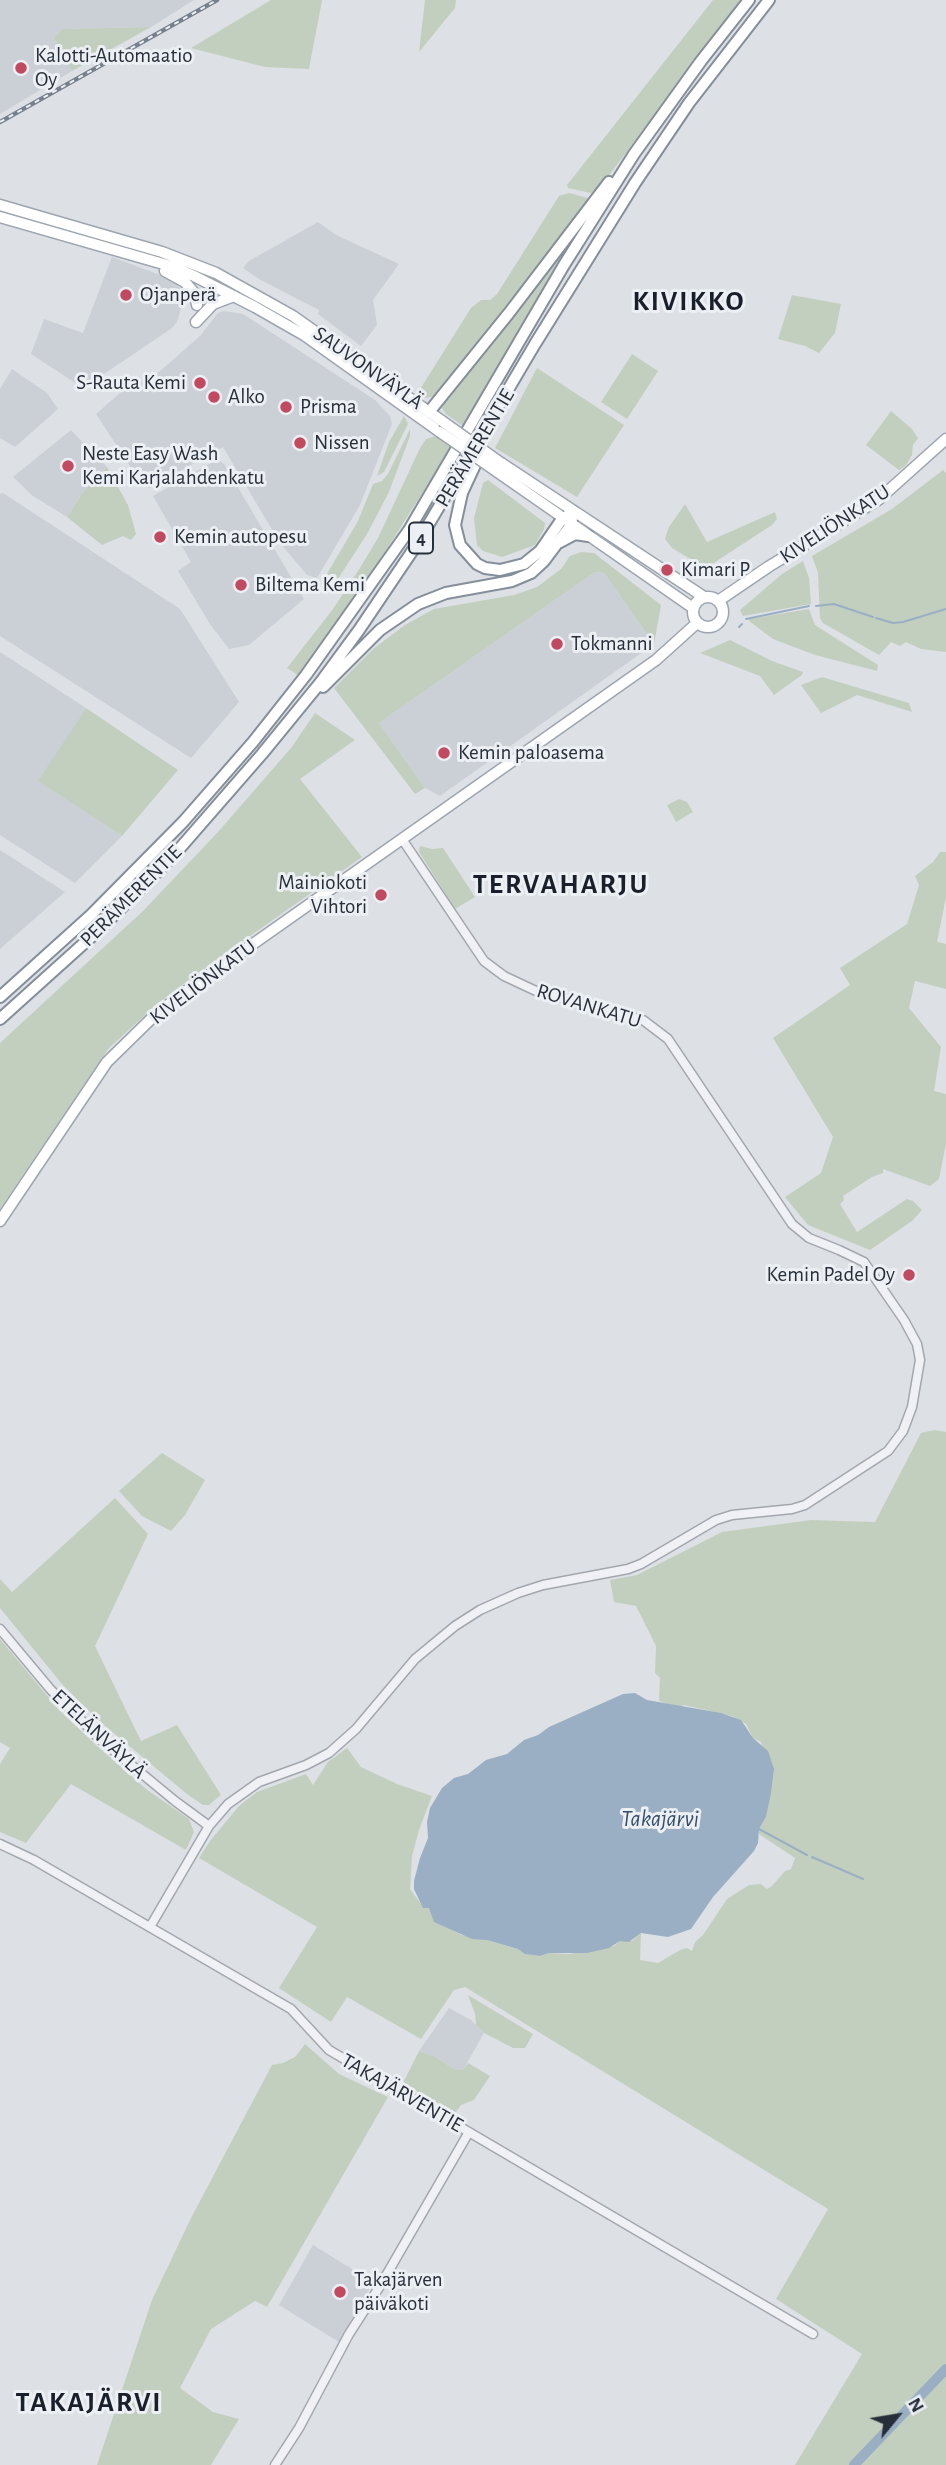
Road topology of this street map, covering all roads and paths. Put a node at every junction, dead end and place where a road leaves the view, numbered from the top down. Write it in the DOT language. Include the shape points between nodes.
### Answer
graph roads {
  1 [pos="749,0"];
  2 [pos="769,0"];
  3 [pos="634,154"];
  4 [pos="0,205"];
  5 [pos="0,217"];
  6 [pos="154,262"];
  7 [pos="234,296"];
  8 [pos="197,305"];
  9 [pos="196,322"];
  10 [pos="429,412"];
  11 [pos="489,425"];
  12 [pos="441,426"];
  13 [pos="946,439"];
  14 [pos="499,467"];
  15 [pos="573,512"];
  16 [pos="566,522"];
  17 [pos="588,536"];
  18 [pos="558,543"];
  19 [pos="704,597"];
  20 [pos="718,601"];
  21 [pos="693,608"];
  22 [pos="697,623"];
  23 [pos="305,702"];
  24 [pos="402,839"];
  25 [pos="0,997"];
  26 [pos="0,1019"];
  27 [pos="0,1221"];
  28 [pos="0,1629"];
  29 [pos="209,1826"];
  30 [pos="0,1844"];
  31 [pos="150,1927"];
  32 [pos="469,2132"];
  33 [pos="813,2334"];
  34 [pos="275,2465"];
  1 -- 3 [label="highway, PERÄMERENTIE / 4"];
  2 -- 11 [label="highway, PERÄMERENTIE / 4" via="689,103 635,183"];
  3 -- 10 [label="highway"];
  3 -- 25 [label="highway, PERÄMERENTIE / 4" via="409,530 306,675 183,822 91,915"];
  4 -- 10 [label="main road, SAUVONVÄYLÄ" via="162,252 216,273 293,316"];
  5 -- 6 [label="main road, SAUVONVÄYLÄ"];
  6 -- 7 [label="main road, SAUVONVÄYLÄ"];
  6 -- 8 [label="main road" via="180,278 195,294"];
  7 -- 9 [label="main road" via="214,304"];
  7 -- 12 [label="main road, SAUVONVÄYLÄ" via="304,335"];
  10 -- 12 [label="main road, SAUVONVÄYLÄ"];
  11 -- 16 [label="highway" via="455,515 456,537 465,553 485,568 515,567 540,551"];
  11 -- 23 [label="highway, PERÄMERENTIE / 4" via="393,581"];
  12 -- 14 [label="main road, SAUVONVÄYLÄ, bridge"];
  13 -- 20 [label="main road, KIVELIÖNKATU" via="890,492"];
  14 -- 15 [label="main road, SAUVONVÄYLÄ"];
  14 -- 16 [label="main road, SAUVONVÄYLÄ"];
  15 -- 16 [label="highway"];
  15 -- 19 [label="main road, SAUVONVÄYLÄ"];
  16 -- 17 [label="main road, SAUVONVÄYLÄ"];
  16 -- 18 [label="highway"];
  17 -- 18 [label="highway" via="576,534"];
  17 -- 21 [label="main road, SAUVONVÄYLÄ"];
  18 -- 23 [label="highway" via="541,565 525,576 446,593 407,611"];
  19 -- 20 [label="main road"];
  19 -- 21 [label="main road"];
  20 -- 22 [label="main road" via="723,614 718,624"];
  21 -- 22 [label="main road"];
  22 -- 24 [label="main road, KIVELIÖNKATU" via="656,660"];
  23 -- 26 [label="highway, PERÄMERENTIE / 4" via="157,873"];
  24 -- 27 [label="main road, KIVELIÖNKATU" via="153,1017 107,1062"];
  24 -- 29 [label="street, ROVANKATU" via="484,961 504,976 536,991 643,1020 660,1031 792,1224 809,1238 861,1260 908,1327 919,1351 918,1375 908,1421 896,1443 805,1505 716,1520 628,1569 543,1585 480,1610 415,1659 329,1754 249,1787"];
  28 -- 29 [label="street, ETELÄNVÄYLÄ" via="101,1740"];
  29 -- 31 [label="street"];
  30 -- 31 [label="street, TAKAJÄRVENTIE"];
  31 -- 32 [label="street, TAKAJÄRVENTIE" via="292,2008 328,2050"];
  32 -- 33 [label="street, TAKAJÄRVENTIE"];
  32 -- 34 [label="street"];
}
